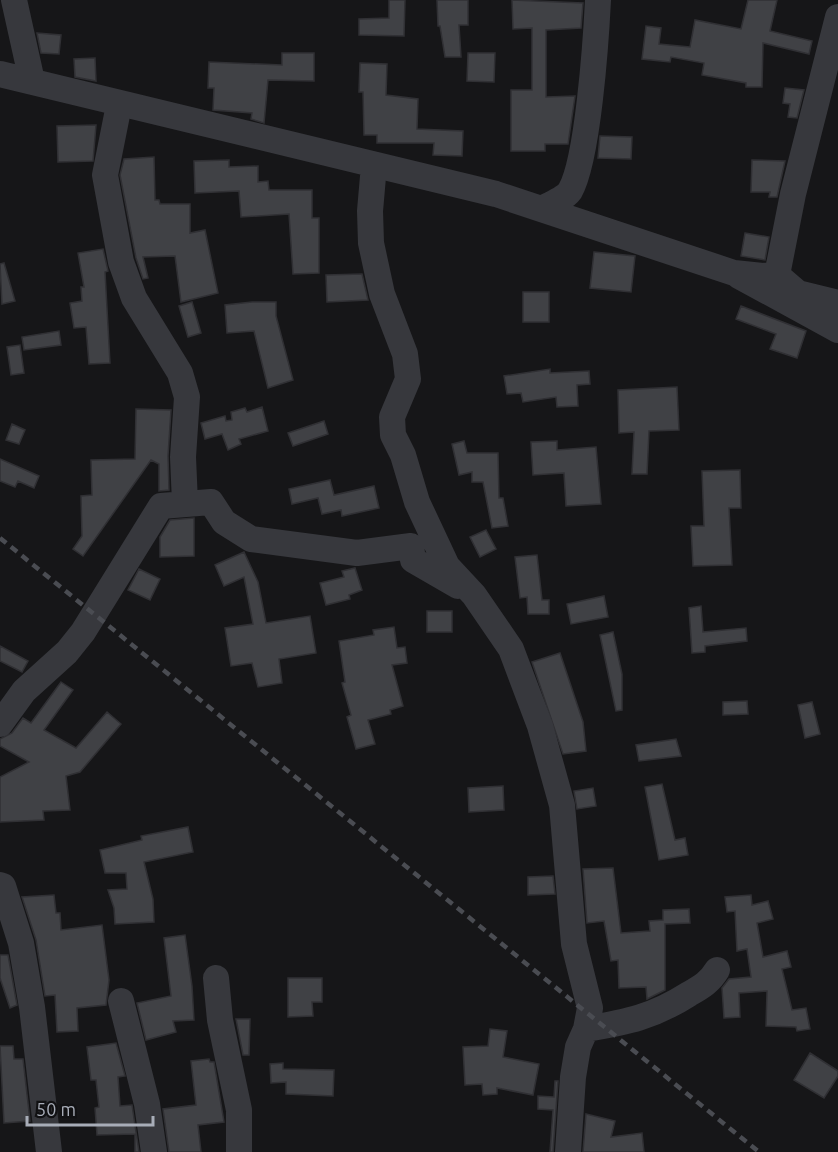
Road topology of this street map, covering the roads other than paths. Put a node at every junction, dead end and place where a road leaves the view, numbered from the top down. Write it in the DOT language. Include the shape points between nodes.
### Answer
graph roads {
  1 [pos="14,0"];
  2 [pos="598,0"];
  3 [pos="838,17"];
  4 [pos="0,74"];
  5 [pos="32,81"];
  6 [pos="119,105"];
  7 [pos="374,165"];
  8 [pos="543,208"];
  9 [pos="734,273"];
  10 [pos="777,275"];
  11 [pos="838,303"];
  12 [pos="838,330"];
  13 [pos="185,503"];
  14 [pos="474,595"];
  15 [pos="0,724"];
  16 [pos="0,885"];
  17 [pos="717,970"];
  18 [pos="216,978"];
  19 [pos="121,1001"];
  20 [pos="586,1029"];
  21 [pos="50,1152"];
  22 [pos="154,1152"];
  23 [pos="239,1152"];
  24 [pos="568,1152"];
  1 -- 5 [label="street"];
  2 -- 8 [label="street" via="578,169 569,193"];
  3 -- 10 [label="street"];
  4 -- 5 [label="street"];
  5 -- 6 [label="street"];
  6 -- 7 [label="street"];
  6 -- 13 [label="street" via="105,175 121,262 134,298 180,373 187,397"];
  7 -- 8 [label="street"];
  7 -- 14 [label="street" via="371,243 382,294 405,354 408,379 392,417 393,435 434,542 447,566"];
  8 -- 9 [label="street"];
  9 -- 10 [label="street"];
  9 -- 12 [label="street"];
  10 -- 11 [label="street" via="798,293"];
  13 -- 14 [label="street" via="211,502 224,522 251,538 357,553 411,546 413,560"];
  13 -- 15 [label="street" via="161,506 83,632 24,691"];
  14 -- 20 [label="street" via="512,649 540,726 562,805 574,944 590,1008"];
  16 -- 21 [label="street" via="21,943"];
  17 -- 20 [label="street" via="711,980 662,1011 635,1021"];
  18 -- 23 [label="street" via="220,1020 239,1110"];
  19 -- 22 [label="street" via="147,1104"];
  20 -- 24 [label="street" via="578,1047 573,1077"];
}
